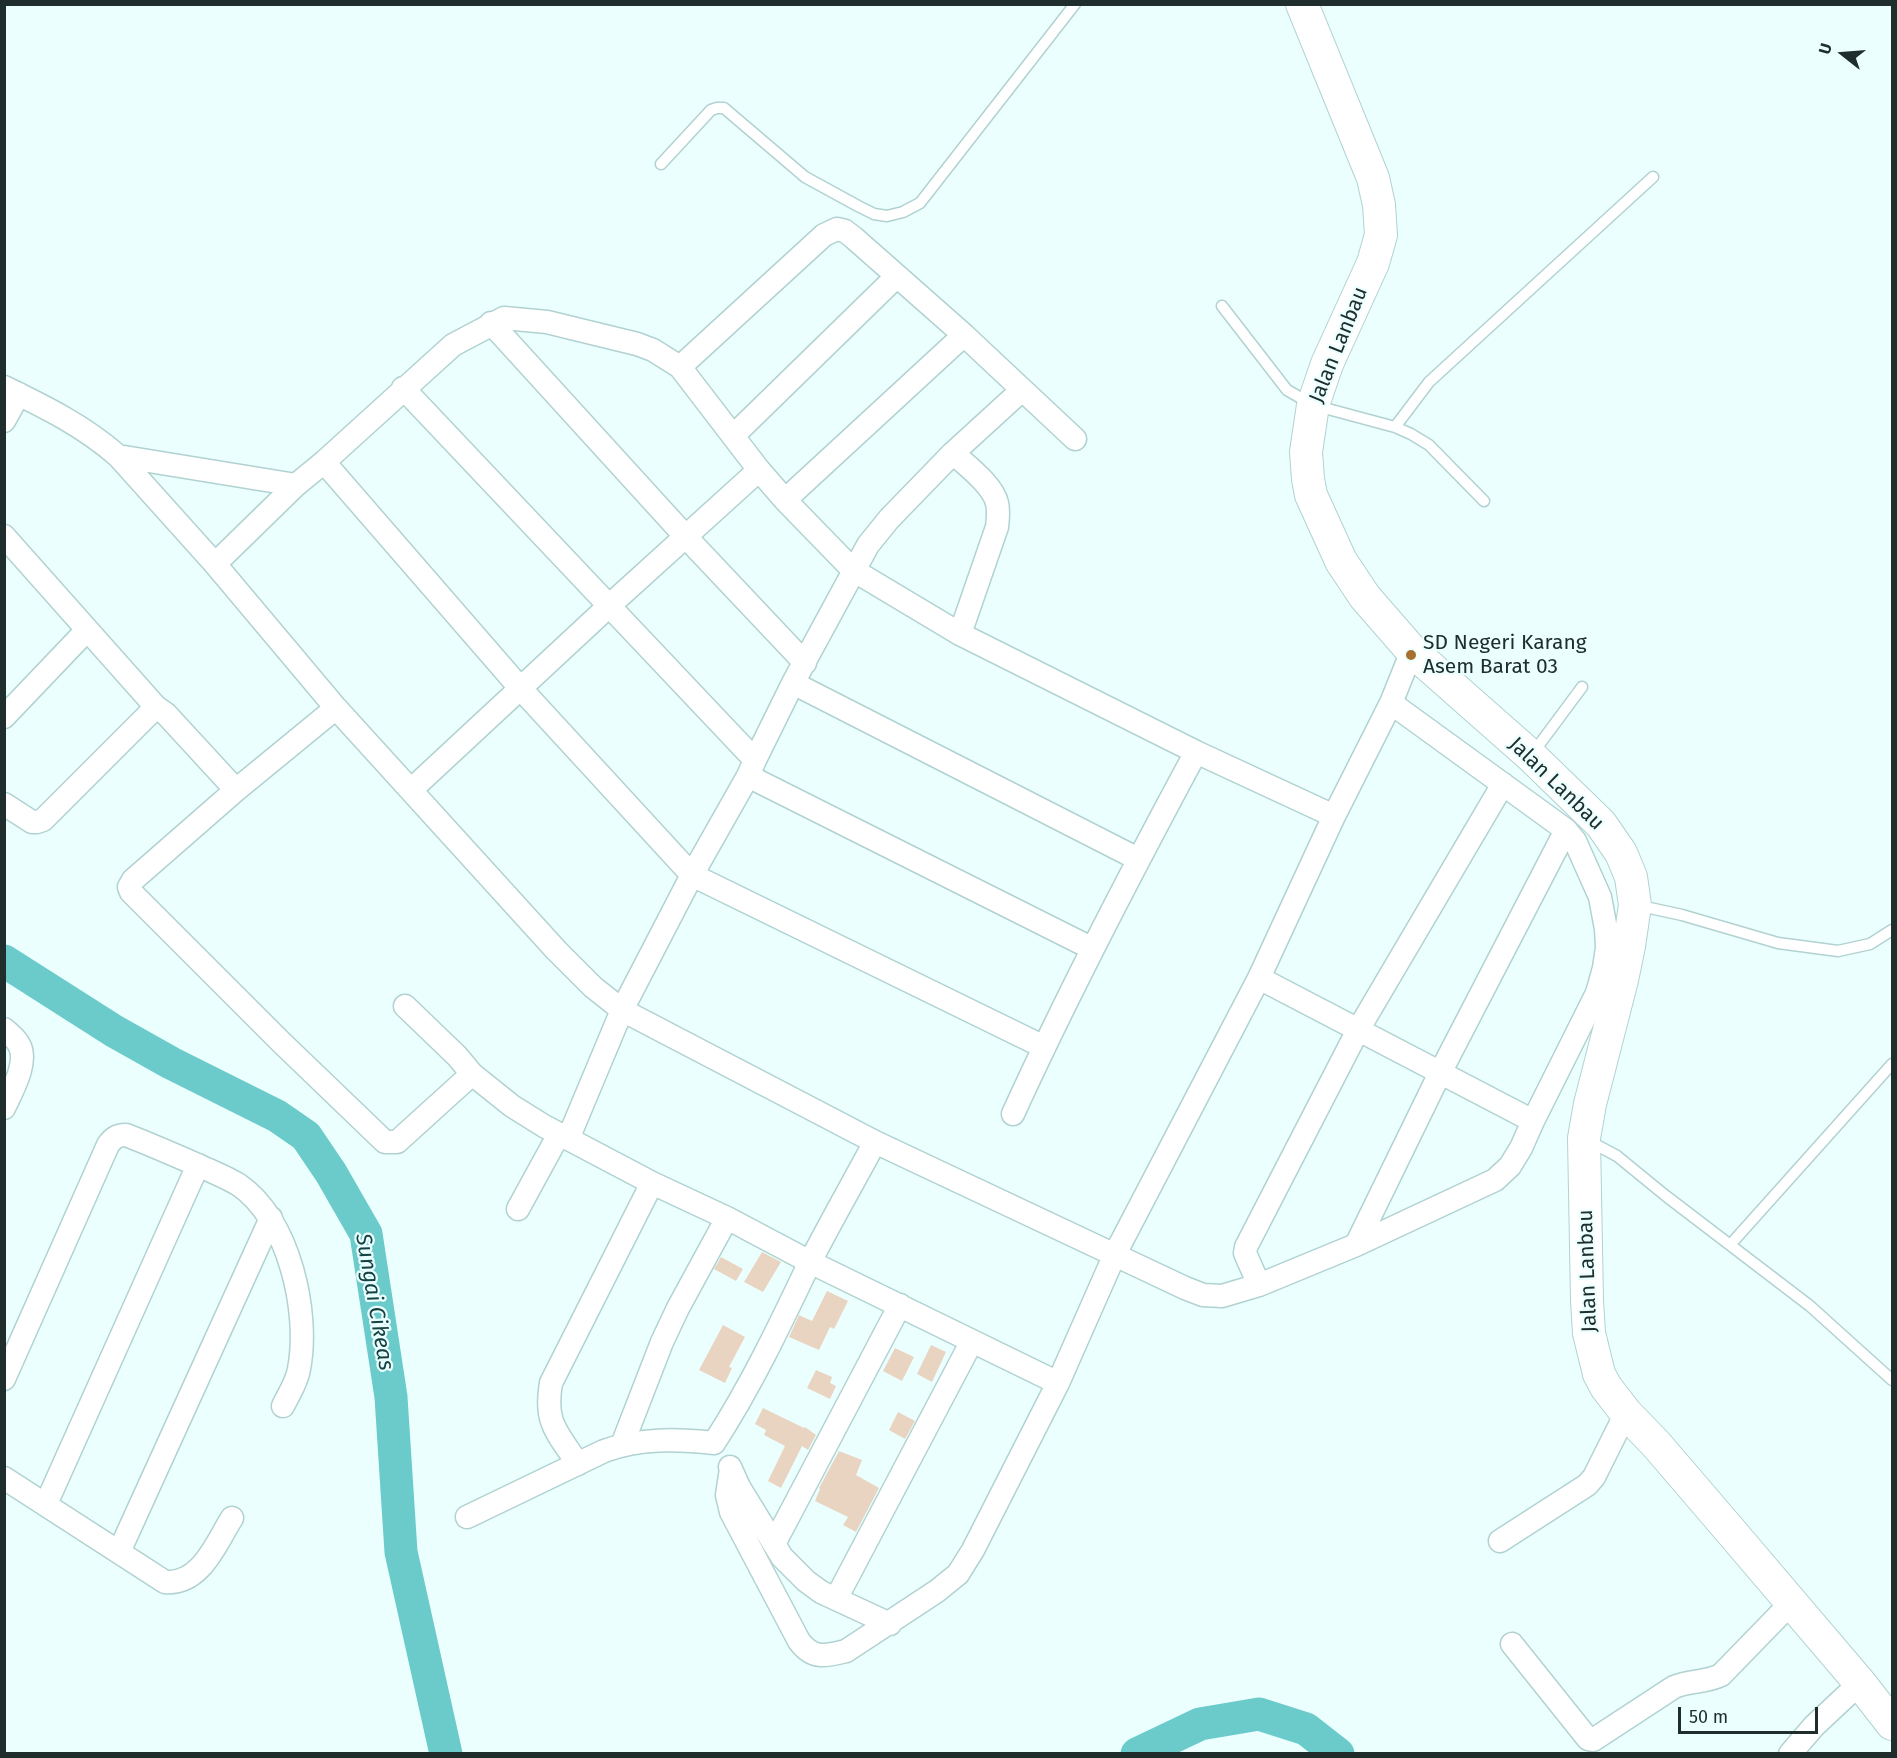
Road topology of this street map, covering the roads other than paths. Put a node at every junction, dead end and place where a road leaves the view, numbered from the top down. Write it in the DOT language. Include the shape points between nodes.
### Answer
graph roads {
  1 [pos="1075,4"];
  2 [pos="1302,4"];
  3 [pos="661,164"];
  4 [pos="1653,177"];
  5 [pos="897,276"];
  6 [pos="1222,306"];
  7 [pos="490,323"];
  8 [pos="964,335"];
  9 [pos="680,367"];
  10 [pos="403,388"];
  11 [pos="12,390"];
  12 [pos="1022,390"];
  13 [pos="1312,405"];
  14 [pos="4,421"];
  15 [pos="1395,427"];
  16 [pos="732,436"];
  17 [pos="1075,439"];
  18 [pos="953,453"];
  19 [pos="118,456"];
  20 [pos="324,462"];
  21 [pos="759,470"];
  22 [pos="296,485"];
  23 [pos="785,500"];
  24 [pos="1484,501"];
  25 [pos="4,536"];
  26 [pos="686,537"];
  27 [pos="215,564"];
  28 [pos="854,570"];
  29 [pos="610,605"];
  30 [pos="87,630"];
  31 [pos="960,634"];
  32 [pos="1412,651"];
  33 [pos="805,663"];
  34 [pos="793,683"];
  35 [pos="1582,687"];
  36 [pos="521,689"];
  37 [pos="1391,703"];
  38 [pos="156,707"];
  39 [pos="336,708"];
  40 [pos="4,717"];
  41 [pos="1197,752"];
  42 [pos="1531,756"];
  43 [pos="752,768"];
  44 [pos="1503,784"];
  45 [pos="236,790"];
  46 [pos="411,790"];
  47 [pos="4,804"];
  48 [pos="1334,816"];
  49 [pos="1566,830"];
  50 [pos="1138,859"];
  51 [pos="692,875"];
  52 [pos="1635,905"];
  53 [pos="1893,930"];
  54 [pos="1093,949"];
  55 [pos="1259,978"];
  56 [pos="405,1006"];
  57 [pos="622,1010"];
  58 [pos="4,1029"];
  59 [pos="1358,1030"];
  60 [pos="1044,1047"];
  61 [pos="1893,1064"];
  62 [pos="1440,1073"];
  63 [pos="472,1074"];
  64 [pos="4,1108"];
  65 [pos="1013,1114"];
  66 [pos="1533,1121"];
  67 [pos="564,1136"];
  68 [pos="1584,1138"];
  69 [pos="875,1142"];
  70 [pos="198,1165"];
  71 [pos="652,1183"];
  72 [pos="518,1209"];
  73 [pos="271,1218"];
  74 [pos="727,1218"];
  75 [pos="1356,1245"];
  76 [pos="1730,1245"];
  77 [pos="1115,1254"];
  78 [pos="810,1262"];
  79 [pos="1258,1285"];
  80 [pos="900,1305"];
  81 [pos="972,1341"];
  82 [pos="4,1379"];
  83 [pos="1893,1380"];
  84 [pos="1058,1383"];
  85 [pos="283,1406"];
  86 [pos="1626,1413"];
  87 [pos="714,1443"];
  88 [pos="622,1445"];
  89 [pos="578,1464"];
  90 [pos="731,1469"];
  91 [pos="4,1478"];
  92 [pos="46,1504"];
  93 [pos="467,1516"];
  94 [pos="232,1518"];
  95 [pos="1500,1541"];
  96 [pos="774,1544"];
  97 [pos="119,1552"];
  98 [pos="836,1599"];
  99 [pos="1791,1603"];
  100 [pos="890,1623"];
  101 [pos="1512,1644"];
  102 [pos="1860,1683"];
  103 [pos="1893,1724"];
  104 [pos="1790,1754"];
  1 -- 3 [label="lane" via="914,208 887,216 874,214 824,188 784,161 724,108 711,111"];
  2 -- 13 [label="street, Jalan Lanbau" via="1373,178 1381,235 1373,263"];
  4 -- 15 [label="lane" via="1429,382"];
  5 -- 8 [label="street"];
  5 -- 9 [label="street" via="845,231 831,231"];
  5 -- 16 [label="street"];
  6 -- 13 [label="lane" via="1287,390"];
  7 -- 9 [label="street" via="504,318 528,319 573,328 637,344"];
  7 -- 10 [label="street" via="453,345"];
  7 -- 26 [label="street"];
  8 -- 12 [label="street"];
  8 -- 23 [label="street"];
  9 -- 16 [label="street"];
  10 -- 20 [label="street"];
  10 -- 29 [label="street"];
  11 -- 14 [label="street"];
  11 -- 19 [label="street" via="81,427"];
  12 -- 17 [label="street"];
  12 -- 18 [label="street"];
  13 -- 15 [label="lane"];
  13 -- 32 [label="street, Jalan Lanbau" via="1306,452 1311,495 1341,561 1365,597"];
  15 -- 24 [label="lane" via="1429,445"];
  16 -- 21 [label="street"];
  18 -- 28 [label="street" via="889,519"];
  18 -- 31 [label="street" via="985,483 997,500 998,512 997,527"];
  19 -- 22 [label="street"];
  19 -- 27 [label="street"];
  20 -- 22 [label="street"];
  20 -- 36 [label="street"];
  21 -- 23 [label="street"];
  21 -- 26 [label="street"];
  22 -- 27 [label="street"];
  23 -- 28 [label="street"];
  25 -- 30 [label="street"];
  26 -- 29 [label="street"];
  26 -- 33 [label="street"];
  27 -- 39 [label="street"];
  28 -- 31 [label="street"];
  28 -- 33 [label="street"];
  29 -- 36 [label="street"];
  29 -- 43 [label="street"];
  30 -- 38 [label="street"];
  30 -- 40 [label="street"];
  31 -- 41 [label="street"];
  32 -- 37 [label="street"];
  32 -- 42 [label="street, Jalan Lanbau"];
  33 -- 34 [label="street"];
  34 -- 43 [label="street"];
  34 -- 50 [label="street"];
  35 -- 42 [label="lane"];
  36 -- 46 [label="street"];
  36 -- 51 [label="street"];
  37 -- 44 [label="street"];
  37 -- 48 [label="street"];
  38 -- 45 [label="street"];
  38 -- 47 [label="street" via="43,820 32,822"];
  39 -- 45 [label="street"];
  39 -- 46 [label="street"];
  41 -- 48 [label="street"];
  41 -- 50 [label="street"];
  42 -- 52 [label="street, Jalan Lanbau" via="1601,824 1621,853 1631,877"];
  43 -- 51 [label="street"];
  43 -- 54 [label="street"];
  44 -- 49 [label="street"];
  44 -- 59 [label="street"];
  45 -- 63 [label="street" via="133,880 131,892 386,1142 397,1142"];
  46 -- 57 [label="street" via="556,950"];
  48 -- 55 [label="street"];
  49 -- 62 [label="street"];
  49 -- 66 [label="street" via="1575,841 1600,897 1607,948 1597,993"];
  50 -- 54 [label="street"];
  51 -- 57 [label="street"];
  51 -- 60 [label="street"];
  52 -- 53 [label="lane" via="1778,943 1838,951 1870,944"];
  52 -- 68 [label="street, Jalan Lanbau" via="1622,980"];
  54 -- 60 [label="street"];
  55 -- 59 [label="street"];
  55 -- 77 [label="street"];
  56 -- 63 [label="street"];
  57 -- 67 [label="street"];
  57 -- 69 [label="street"];
  58 -- 64 [label="street" via="23,1054"];
  59 -- 62 [label="street"];
  59 -- 79 [label="street" via="1246,1246"];
  60 -- 65 [label="street"];
  61 -- 76 [label="lane"];
  62 -- 66 [label="street"];
  62 -- 75 [label="street"];
  63 -- 67 [label="street" via="512,1106"];
  66 -- 75 [label="street" via="1510,1166 1495,1180"];
  67 -- 71 [label="street"];
  67 -- 72 [label="street"];
  68 -- 76 [label="lane" via="1617,1156"];
  68 -- 86 [label="street, Jalan Lanbau" via="1589,1333 1599,1374"];
  69 -- 77 [label="street"];
  69 -- 78 [label="street"];
  70 -- 73 [label="street" via="239,1185"];
  70 -- 82 [label="street" via="126,1135 113,1138"];
  70 -- 92 [label="street"];
  71 -- 74 [label="street"];
  71 -- 89 [label="street" via="551,1383 552,1424"];
  73 -- 85 [label="street" via="283,1240 298,1293 302,1340 299,1370"];
  73 -- 97 [label="street"];
  74 -- 78 [label="street"];
  74 -- 88 [label="street" via="666,1333"];
  75 -- 79 [label="street"];
  76 -- 83 [label="lane" via="1810,1306"];
  77 -- 79 [label="street" via="1203,1294 1222,1296"];
  77 -- 84 [label="street"];
  78 -- 80 [label="street"];
  78 -- 87 [label="street" via="760,1366"];
  80 -- 81 [label="street"];
  80 -- 96 [label="street"];
  81 -- 84 [label="street"];
  81 -- 98 [label="street"];
  84 -- 100 [label="street" via="958,1574"];
  86 -- 95 [label="street" via="1587,1485"];
  86 -- 99 [label="street, Jalan Lanbau"];
  87 -- 88 [label="street" via="680,1439"];
  87 -- 90 [label="street"];
  88 -- 89 [label="street"];
  89 -- 93 [label="street"];
  90 -- 96 [label="street"];
  90 -- 100 [label="street" via="727,1495 731,1512 805,1649 815,1655 846,1651"];
  91 -- 92 [label="street"];
  92 -- 97 [label="street"];
  94 -- 97 [label="street" via="195,1574 175,1583 165,1582"];
  96 -- 98 [label="street" via="806,1581"];
  98 -- 100 [label="street"];
  99 -- 101 [label="street" via="1721,1676 1674,1687 1593,1740 1588,1739"];
  99 -- 102 [label="street, Jalan Lanbau"];
  102 -- 103 [label="street, Jalan Lanbau"];
  102 -- 104 [label="street"];
}
